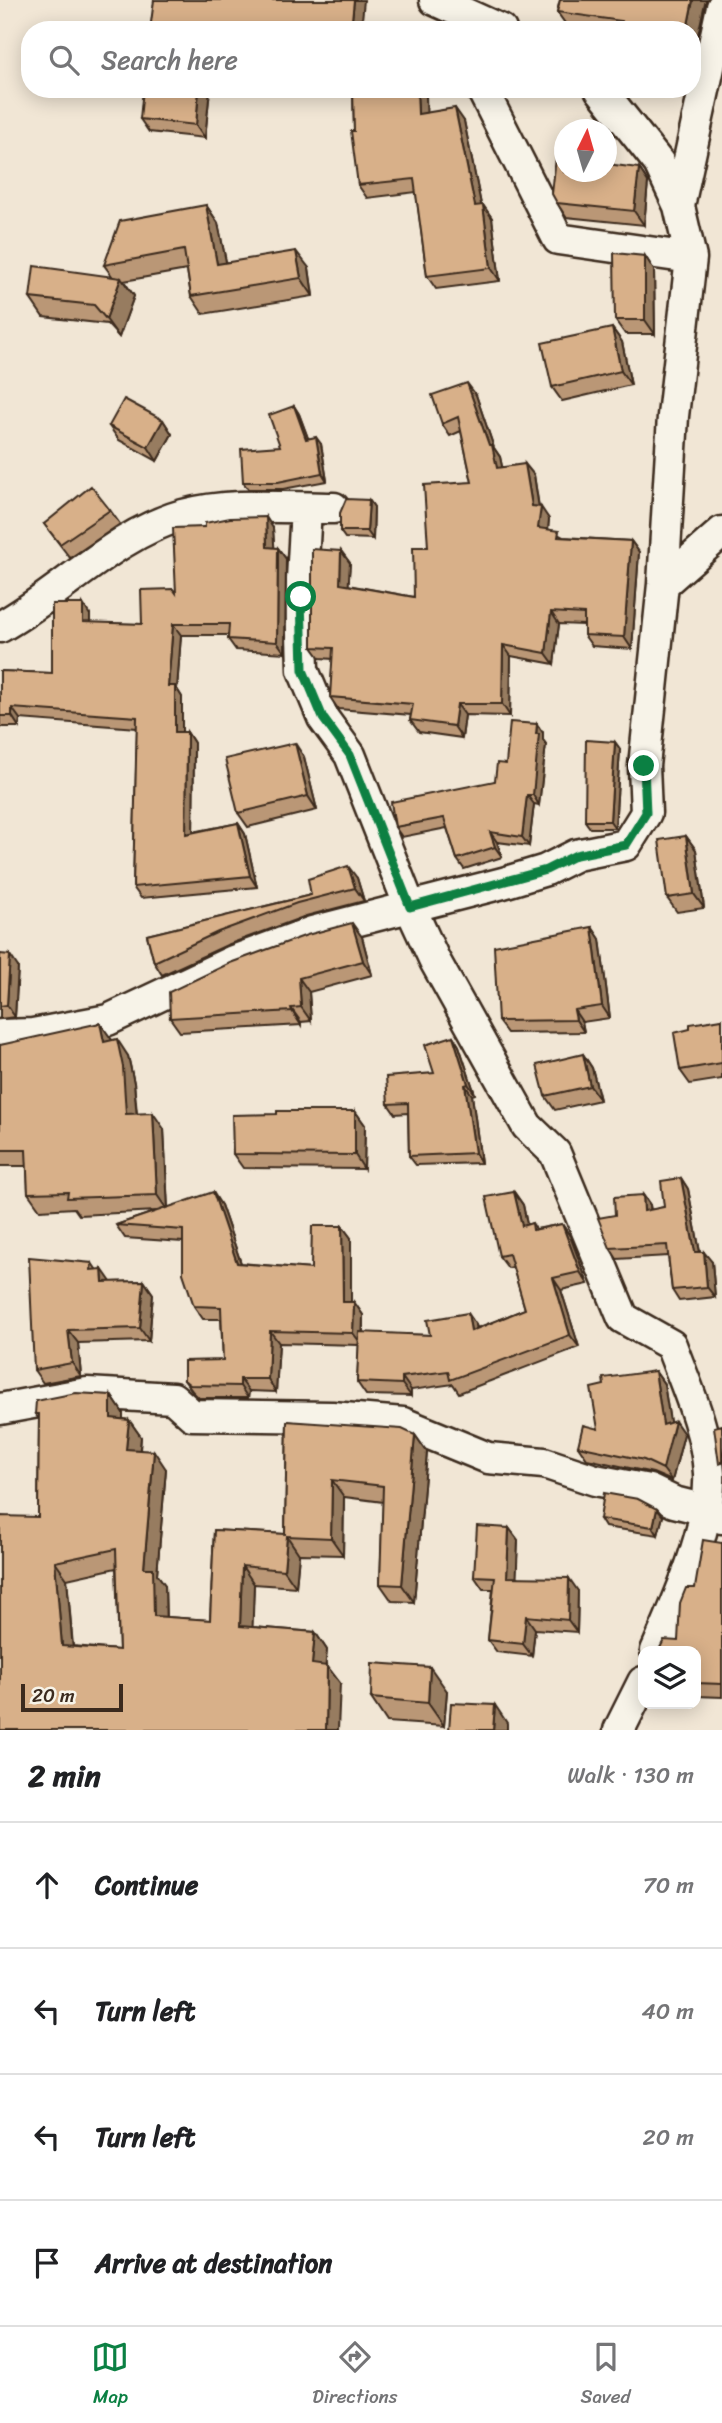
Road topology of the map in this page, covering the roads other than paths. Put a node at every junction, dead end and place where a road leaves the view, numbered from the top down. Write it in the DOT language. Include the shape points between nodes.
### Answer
graph roads {
  1 [pos="436,0"];
  2 [pos="722,7"];
  3 [pos="447,21"];
  4 [pos="482,21"];
  5 [pos="487,98"];
  6 [pos="607,98"];
  7 [pos="680,206"];
  8 [pos="691,258"];
  9 [pos="722,531"];
  10 [pos="663,584"];
  11 [pos="0,627"];
  12 [pos="410,907"];
  13 [pos="0,1035"];
  14 [pos="0,1409"];
  15 [pos="714,1514"];
  16 [pos="658,1646"];
  17 [pos="638,1692"];
  18 [pos="619,1730"];
  1 -- 3 [label="street"];
  1 -- 4 [label="street"];
  2 -- 7 [label="street"];
  5 -- 8 [label="street" via="558,239"];
  6 -- 7 [label="street" via="659,163"];
  7 -- 8 [label="street"];
  8 -- 10 [label="street" via="673,415"];
  9 -- 10 [label="street"];
  10 -- 12 [label="street" via="644,766 646,813 626,845 576,855 546,870"];
  11 -- 12 [label="street" via="133,537 183,515 320,508 301,597 303,670 323,718 350,755"];
  12 -- 13 [label="street" via="312,932 255,953 108,1020 33,1034"];
  12 -- 15 [label="street" via="527,1126 555,1153 624,1318 671,1345 701,1428"];
  14 -- 15 [label="street" via="87,1393 173,1398 192,1415 403,1423 488,1458 544,1464 649,1490"];
  15 -- 16 [label="street"];
  17 -- 18 [label="street"];
}
